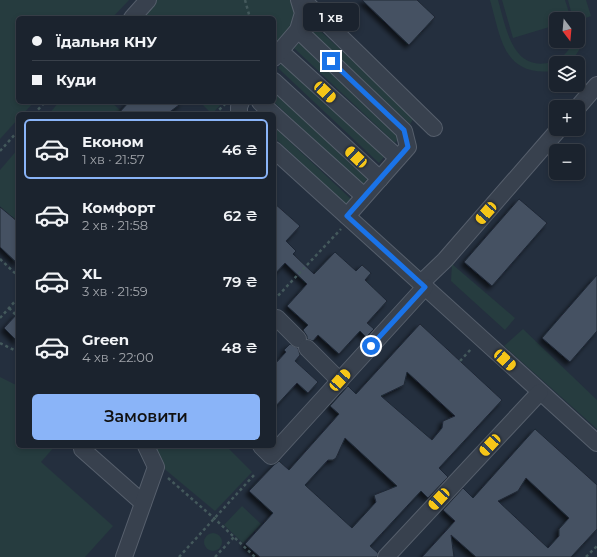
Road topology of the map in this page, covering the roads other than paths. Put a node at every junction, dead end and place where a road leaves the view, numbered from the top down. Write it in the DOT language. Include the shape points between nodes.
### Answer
graph roads {
  1 [pos="148,0"];
  2 [pos="299,0"];
  3 [pos="303,0"];
  4 [pos="134,16"];
  5 [pos="298,30"];
  6 [pos="277,54"];
  7 [pos="276,83"];
  8 [pos="597,85"];
  9 [pos="584,100"];
  10 [pos="262,104"];
  11 [pos="271,112"];
  12 [pos="276,117"];
  13 [pos="434,128"];
  14 [pos="553,136"];
  15 [pos="276,152"];
  16 [pos="398,158"];
  17 [pos="380,179"];
  18 [pos="364,196"];
  19 [pos="347,216"];
  20 [pos="423,285"];
  21 [pos="277,318"];
  22 [pos="340,380"];
  23 [pos="540,392"];
  24 [pos="597,443"];
  25 [pos="147,448"];
  26 [pos="263,448"];
  27 [pos="82,449"];
  28 [pos="143,503"];
  29 [pos="426,504"];
  30 [pos="124,557"];
  31 [pos="378,557"];
  32 [pos="386,557"];
  1 -- 4 [label="street"];
  2 -- 5 [label="street" via="303,12"];
  3 -- 13 [label="street"];
  5 -- 6 [label="street"];
  5 -- 16 [label="street" via="404,130 408,147"];
  6 -- 16 [label="street"];
  7 -- 17 [label="street"];
  8 -- 9 [label="street"];
  10 -- 11 [label="street"];
  12 -- 18 [label="street"];
  14 -- 20 [label="street"];
  15 -- 19 [label="street"];
  16 -- 17 [label="street"];
  17 -- 18 [label="street"];
  18 -- 19 [label="street"];
  19 -- 20 [label="street"];
  20 -- 22 [label="street"];
  20 -- 23 [label="street"];
  21 -- 22 [label="street"];
  22 -- 26 [label="street" via="271,456"];
  23 -- 24 [label="street"];
  23 -- 32 [label="street"];
  25 -- 28 [label="street" via="156,467"];
  27 -- 28 [label="street"];
  28 -- 30 [label="street"];
  29 -- 31 [label="street"];
}
